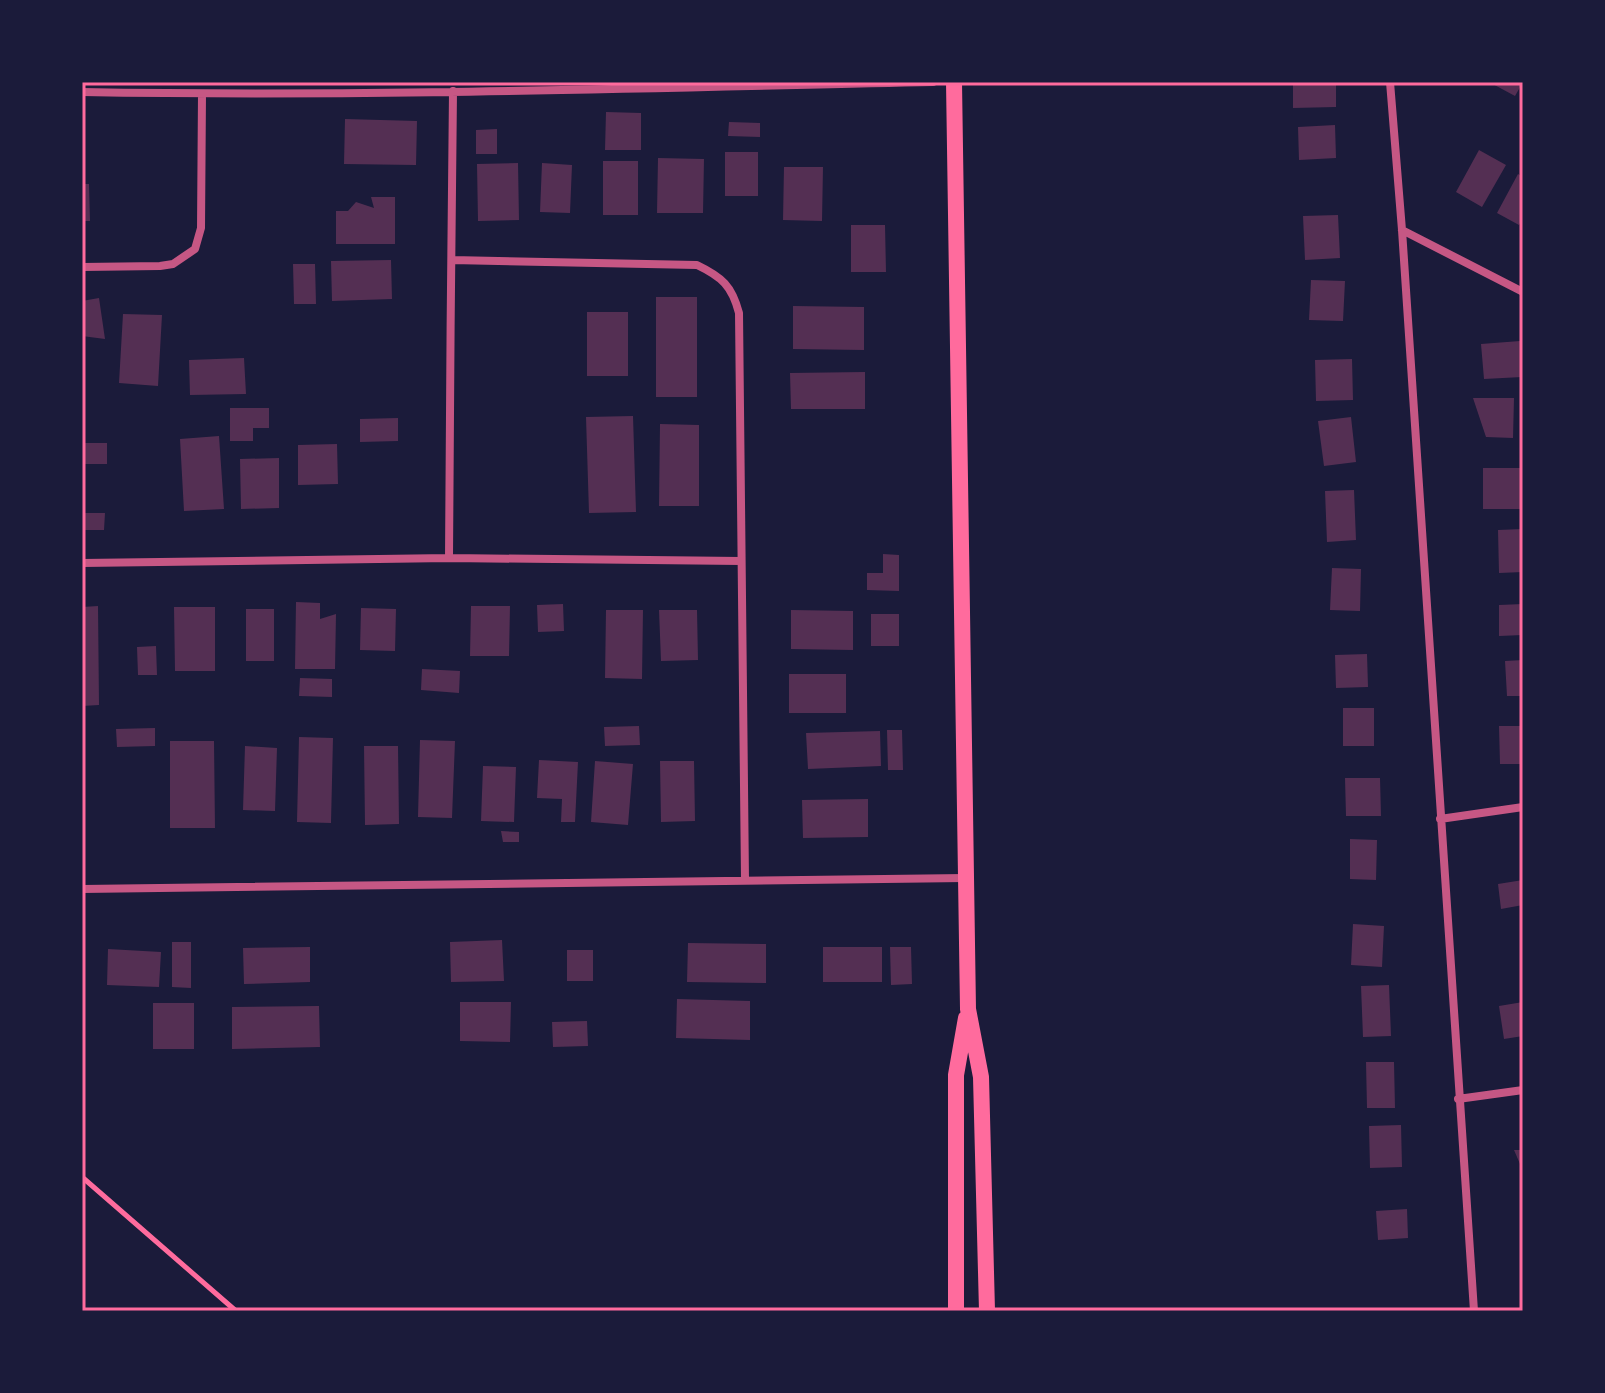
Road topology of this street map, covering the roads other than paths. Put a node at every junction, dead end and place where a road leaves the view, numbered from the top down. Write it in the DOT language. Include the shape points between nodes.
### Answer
graph roads {
  1 [pos="310,82"];
  2 [pos="933,82"];
  3 [pos="954,82"];
  4 [pos="1390,82"];
  5 [pos="453,91"];
  6 [pos="82,92"];
  7 [pos="310,93"];
  8 [pos="202,94"];
  9 [pos="1402,230"];
  10 [pos="452,260"];
  11 [pos="82,267"];
  12 [pos="1523,292"];
  13 [pos="449,558"];
  14 [pos="741,561"];
  15 [pos="82,563"];
  16 [pos="1523,807"];
  17 [pos="1440,819"];
  18 [pos="965,878"];
  19 [pos="745,880"];
  20 [pos="82,889"];
  21 [pos="968,1009"];
  22 [pos="1523,1090"];
  23 [pos="1458,1099"];
  24 [pos="956,1311"];
  25 [pos="987,1311"];
  26 [pos="1474,1311"];
  1 -- 7 [label="street"];
  2 -- 5 [label="street"];
  3 -- 18 [label="main road"];
  4 -- 9 [label="street"];
  5 -- 7 [label="street"];
  5 -- 10 [label="street"];
  6 -- 8 [label="street"];
  7 -- 8 [label="street"];
  8 -- 11 [label="street" via="201,228 195,249 173,264"];
  9 -- 12 [label="street"];
  9 -- 17 [label="street"];
  10 -- 13 [label="street"];
  10 -- 14 [label="street" via="697,265 728,285 739,313"];
  13 -- 14 [label="street"];
  13 -- 15 [label="street"];
  14 -- 19 [label="street"];
  16 -- 17 [label="street"];
  17 -- 23 [label="street"];
  18 -- 19 [label="street"];
  18 -- 21 [label="main road"];
  19 -- 20 [label="street"];
  21 -- 24 [label="main road" via="956,1075"];
  21 -- 25 [label="main road" via="981,1077"];
  22 -- 23 [label="street"];
  23 -- 26 [label="street"];
}
